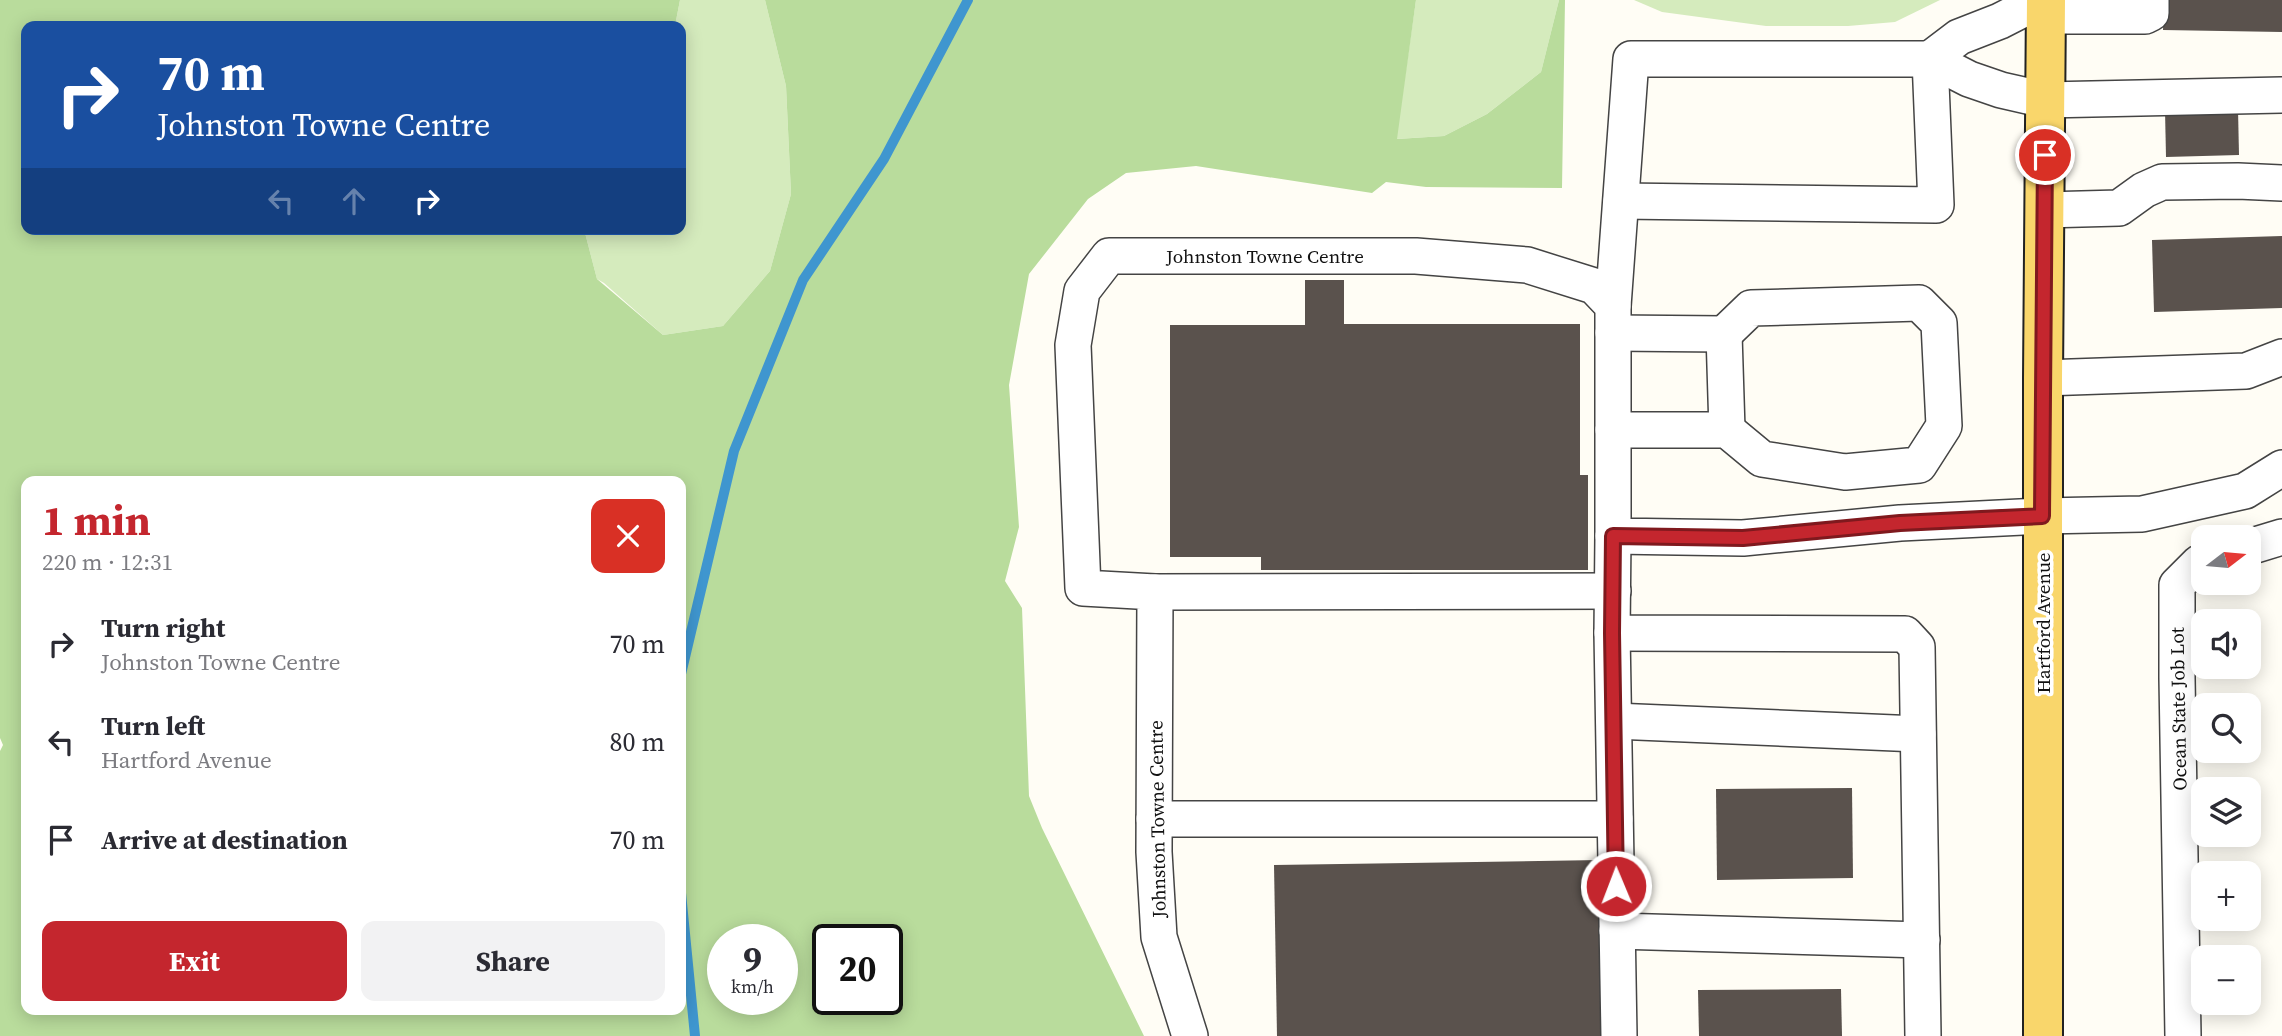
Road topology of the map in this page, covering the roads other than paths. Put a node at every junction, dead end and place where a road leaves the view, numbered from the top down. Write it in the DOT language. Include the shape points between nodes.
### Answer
graph roads {
  1 [pos="2151,0"];
  2 [pos="2044,5"];
  3 [pos="1930,59"];
  4 [pos="2282,95"];
  5 [pos="2045,100"];
  6 [pos="2282,183"];
  7 [pos="1621,201"];
  8 [pos="2044,210"];
  9 [pos="1613,320"];
  10 [pos="1724,334"];
  11 [pos="2282,357"];
  12 [pos="2043,378"];
  13 [pos="1613,430"];
  14 [pos="1727,430"];
  15 [pos="2282,468"];
  16 [pos="2042,516"];
  17 [pos="1613,536"];
  18 [pos="2282,537"];
  19 [pos="2261,543"];
  20 [pos="2191,571"];
  21 [pos="1613,591"];
  22 [pos="1155,592"];
  23 [pos="1612,633"];
  24 [pos="1614,721"];
  25 [pos="1918,734"];
  26 [pos="1154,819"];
  27 [pos="1615,819"];
  28 [pos="1617,931"];
  29 [pos="1922,940"];
  30 [pos="1190,1036"];
  31 [pos="1619,1036"];
  32 [pos="1923,1036"];
  33 [pos="2043,1036"];
  34 [pos="2183,1036"];
  1 -- 2 [label="lane" via="2151,13 2145,16"];
  2 -- 3 [label="lane" via="1959,37"];
  2 -- 5 [label="main road, Hartford Avenue"];
  3 -- 5 [label="lane" via="1969,79"];
  3 -- 7 [label="lane" via="1631,59"];
  3 -- 7 [label="lane" via="1936,205"];
  4 -- 5 [label="lane"];
  5 -- 8 [label="main road, Hartford Avenue"];
  6 -- 8 [label="lane" via="2162,182 2119,208"];
  7 -- 9 [label="lane"];
  8 -- 12 [label="main road, Hartford Avenue"];
  9 -- 10 [label="lane"];
  9 -- 13 [label="lane"];
  9 -- 22 [label="lane, Johnston Towne Centre" via="1594,286 1527,265 1416,257 1109,256 1082,291 1073,345 1083,588"];
  10 -- 14 [label="lane"];
  10 -- 14 [label="lane" via="1751,308 1919,303 1939,323 1944,426 1919,465 1845,472 1762,459"];
  11 -- 12 [label="lane" via="2246,371"];
  12 -- 16 [label="main road, Hartford Avenue"];
  13 -- 14 [label="lane"];
  13 -- 17 [label="lane"];
  15 -- 16 [label="lane" via="2245,491 2142,514"];
  16 -- 17 [label="lane" via="1743,538"];
  16 -- 33 [label="main road, Hartford Avenue"];
  17 -- 21 [label="lane"];
  18 -- 19 [label="lane"];
  20 -- 34 [label="lane, Ocean State Job Lot" via="2177,584"];
  21 -- 22 [label="lane"];
  21 -- 23 [label="lane"];
  22 -- 26 [label="lane, Johnston Towne Centre"];
  23 -- 24 [label="lane"];
  23 -- 25 [label="lane" via="1905,634 1917,647"];
  24 -- 25 [label="lane"];
  24 -- 27 [label="lane"];
  25 -- 29 [label="lane"];
  26 -- 27 [label="lane"];
  26 -- 30 [label="lane, Johnston Towne Centre" via="1159,937"];
  27 -- 28 [label="lane"];
  28 -- 29 [label="lane"];
  28 -- 31 [label="lane"];
  29 -- 32 [label="lane"];
}
